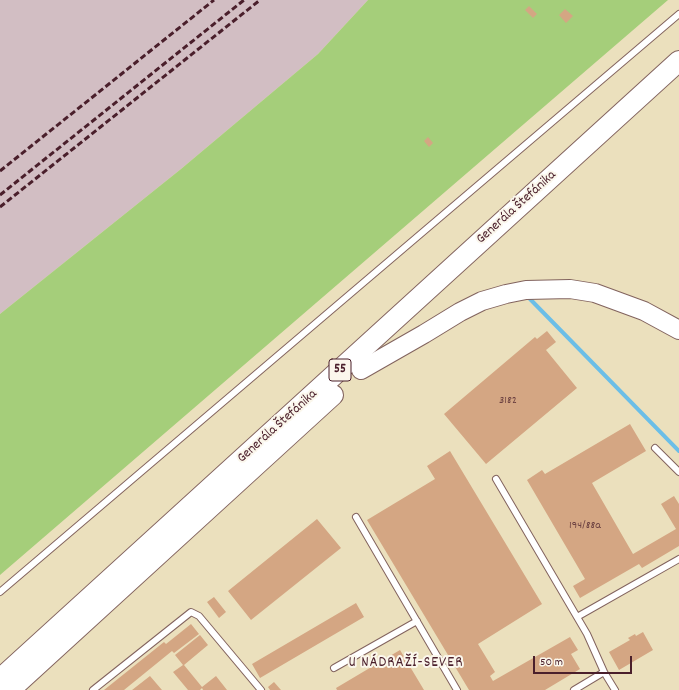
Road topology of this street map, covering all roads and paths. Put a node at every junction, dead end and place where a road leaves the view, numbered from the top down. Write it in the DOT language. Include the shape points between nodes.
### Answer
graph roads {
  1 [pos="679,14"];
  2 [pos="679,61"];
  3 [pos="679,80"];
  4 [pos="679,330"];
  5 [pos="361,370"];
  6 [pos="655,448"];
  7 [pos="679,472"];
  8 [pos="496,479"];
  9 [pos="356,517"];
  10 [pos="679,559"];
  11 [pos="0,592"];
  12 [pos="577,617"];
  13 [pos="416,621"];
  14 [pos="334,668"];
  15 [pos="604,672"];
  16 [pos="0,679"];
  17 [pos="10,690"];
  18 [pos="93,690"];
  19 [pos="261,690"];
  20 [pos="457,690"];
  21 [pos="574,690"];
  22 [pos="615,690"];
  1 -- 11 [label="lane"];
  2 -- 16 [label="main road, Generála Štefánika / 55"];
  3 -- 5 [label="main road, Generála Štefánika / 55"];
  4 -- 5 [label="main road" via="644,311 595,293 570,289 526,290 482,301"];
  5 -- 17 [label="main road, Generála Štefánika / 55"];
  6 -- 7 [label="lane"];
  8 -- 12 [label="lane"];
  9 -- 13 [label="lane"];
  10 -- 12 [label="lane"];
  12 -- 15 [label="lane"];
  13 -- 14 [label="lane"];
  13 -- 20 [label="lane"];
  15 -- 21 [label="lane"];
  15 -- 22 [label="lane"];
  18 -- 19 [label="lane" via="191,612 199,616"];
}
